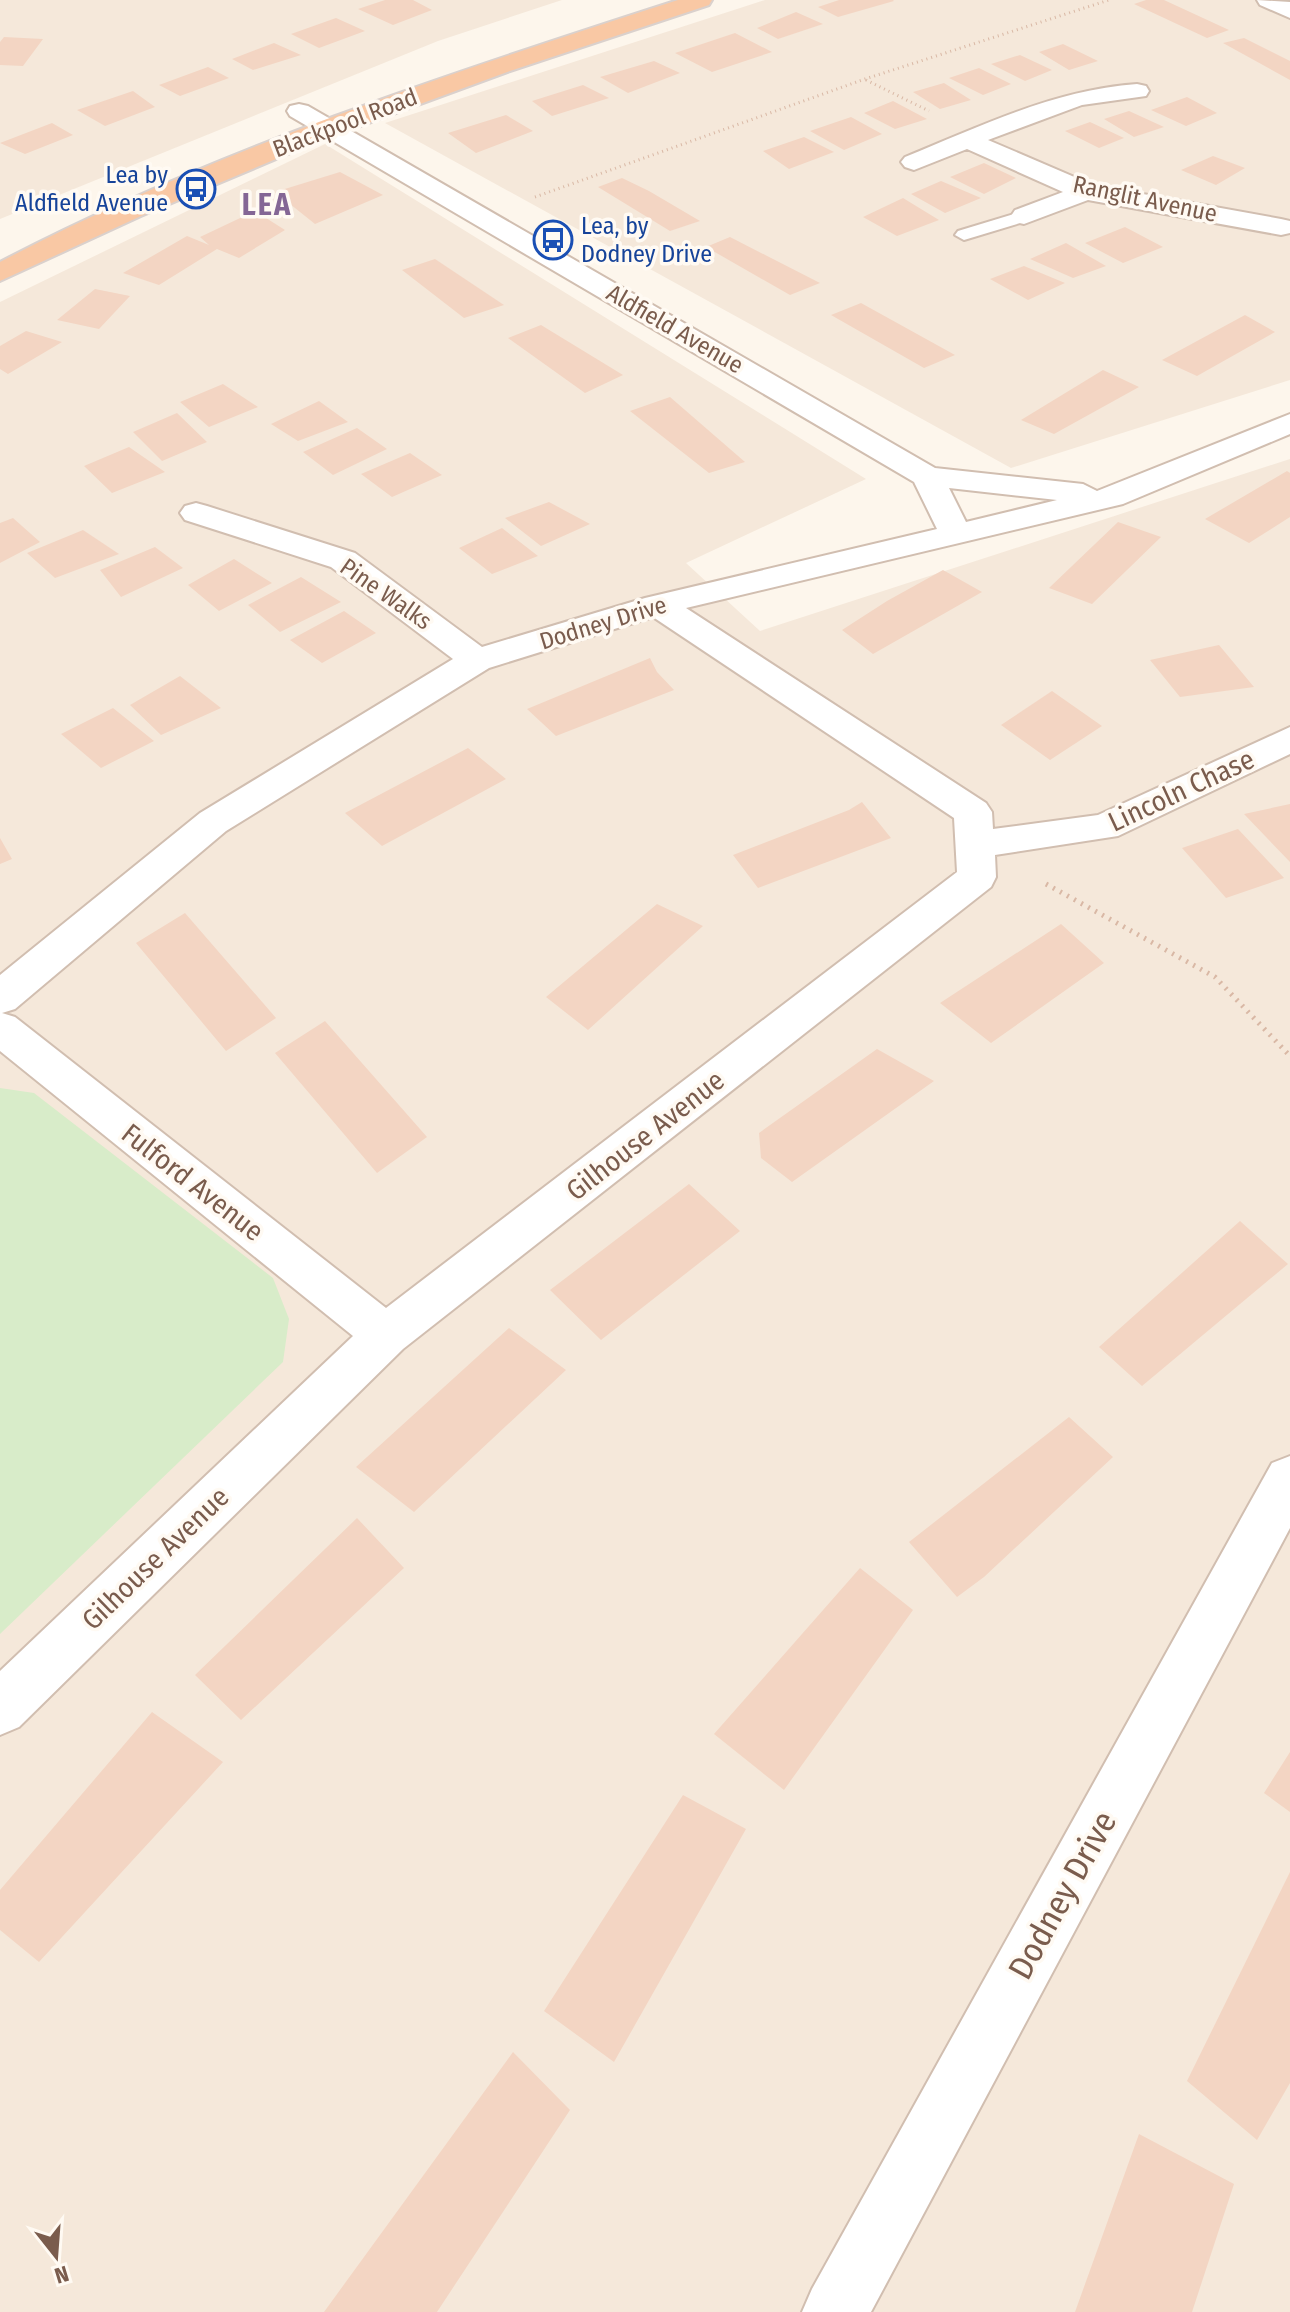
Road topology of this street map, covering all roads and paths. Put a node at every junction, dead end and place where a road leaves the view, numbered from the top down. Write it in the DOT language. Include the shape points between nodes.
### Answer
graph roads {
  1 [pos="701,0"];
  2 [pos="1109,0"];
  3 [pos="1268,0"];
  4 [pos="1290,11"];
  5 [pos="865,79"];
  6 [pos="1137,91"];
  7 [pos="299,111"];
  8 [pos="328,114"];
  9 [pos="272,123"];
  10 [pos="974,138"];
  11 [pos="914,162"];
  12 [pos="1086,192"];
  13 [pos="482,216"];
  14 [pos="1024,216"];
  15 [pos="1287,231"];
  16 [pos="964,235"];
  17 [pos="5,265"];
  18 [pos="1290,423"];
  19 [pos="927,476"];
  20 [pos="1112,497"];
  21 [pos="196,513"];
  22 [pos="957,536"];
  23 [pos="657,605"];
  24 [pos="477,660"];
  25 [pos="1290,739"];
  26 [pos="975,845"];
  27 [pos="0,998"];
  28 [pos="0,1028"];
  29 [pos="1290,1056"];
  30 [pos="386,1335"];
  31 [pos="1290,1479"];
  32 [pos="0,1708"];
  33 [pos="835,2312"];
  1 -- 8 [label="highway, Blackpool Road"];
  2 -- 5 [label="path"];
  3 -- 4 [label="street"];
  5 -- 10 [label="path"];
  5 -- 13 [label="path"];
  6 -- 10 [label="street" via="1075,98"];
  7 -- 8 [label="street, Aldfield Avenue"];
  7 -- 9 [label="highway, Blackpool Road"];
  8 -- 13 [label="street, Aldfield Avenue"];
  8 -- 17 [label="highway, Blackpool Road"];
  10 -- 11 [label="street"];
  10 -- 12 [label="street, Ranglit Avenue"];
  12 -- 14 [label="street"];
  12 -- 15 [label="street, Ranglit Avenue"];
  13 -- 19 [label="street, Aldfield Avenue"];
  14 -- 16 [label="lane"];
  18 -- 20 [label="street, Dodney Drive"];
  19 -- 20 [label="street, Aldfield Avenue"];
  19 -- 22 [label="street"];
  20 -- 22 [label="street, Dodney Drive"];
  21 -- 24 [label="street, Pine Walks" via="343,560"];
  22 -- 23 [label="street, Dodney Drive"];
  23 -- 24 [label="street, Dodney Drive"];
  23 -- 26 [label="street, Gilhouse Avenue" via="973,812"];
  24 -- 27 [label="street, Dodney Drive" via="213,822"];
  25 -- 26 [label="street, Lincoln Chase" via="1105,827"];
  26 -- 29 [label="path" via="1215,977"];
  26 -- 30 [label="street, Gilhouse Avenue" via="977,877"];
  28 -- 30 [label="street, Fulford Avenue"];
  30 -- 32 [label="street, Gilhouse Avenue"];
  31 -- 33 [label="street, Dodney Drive"];
}
